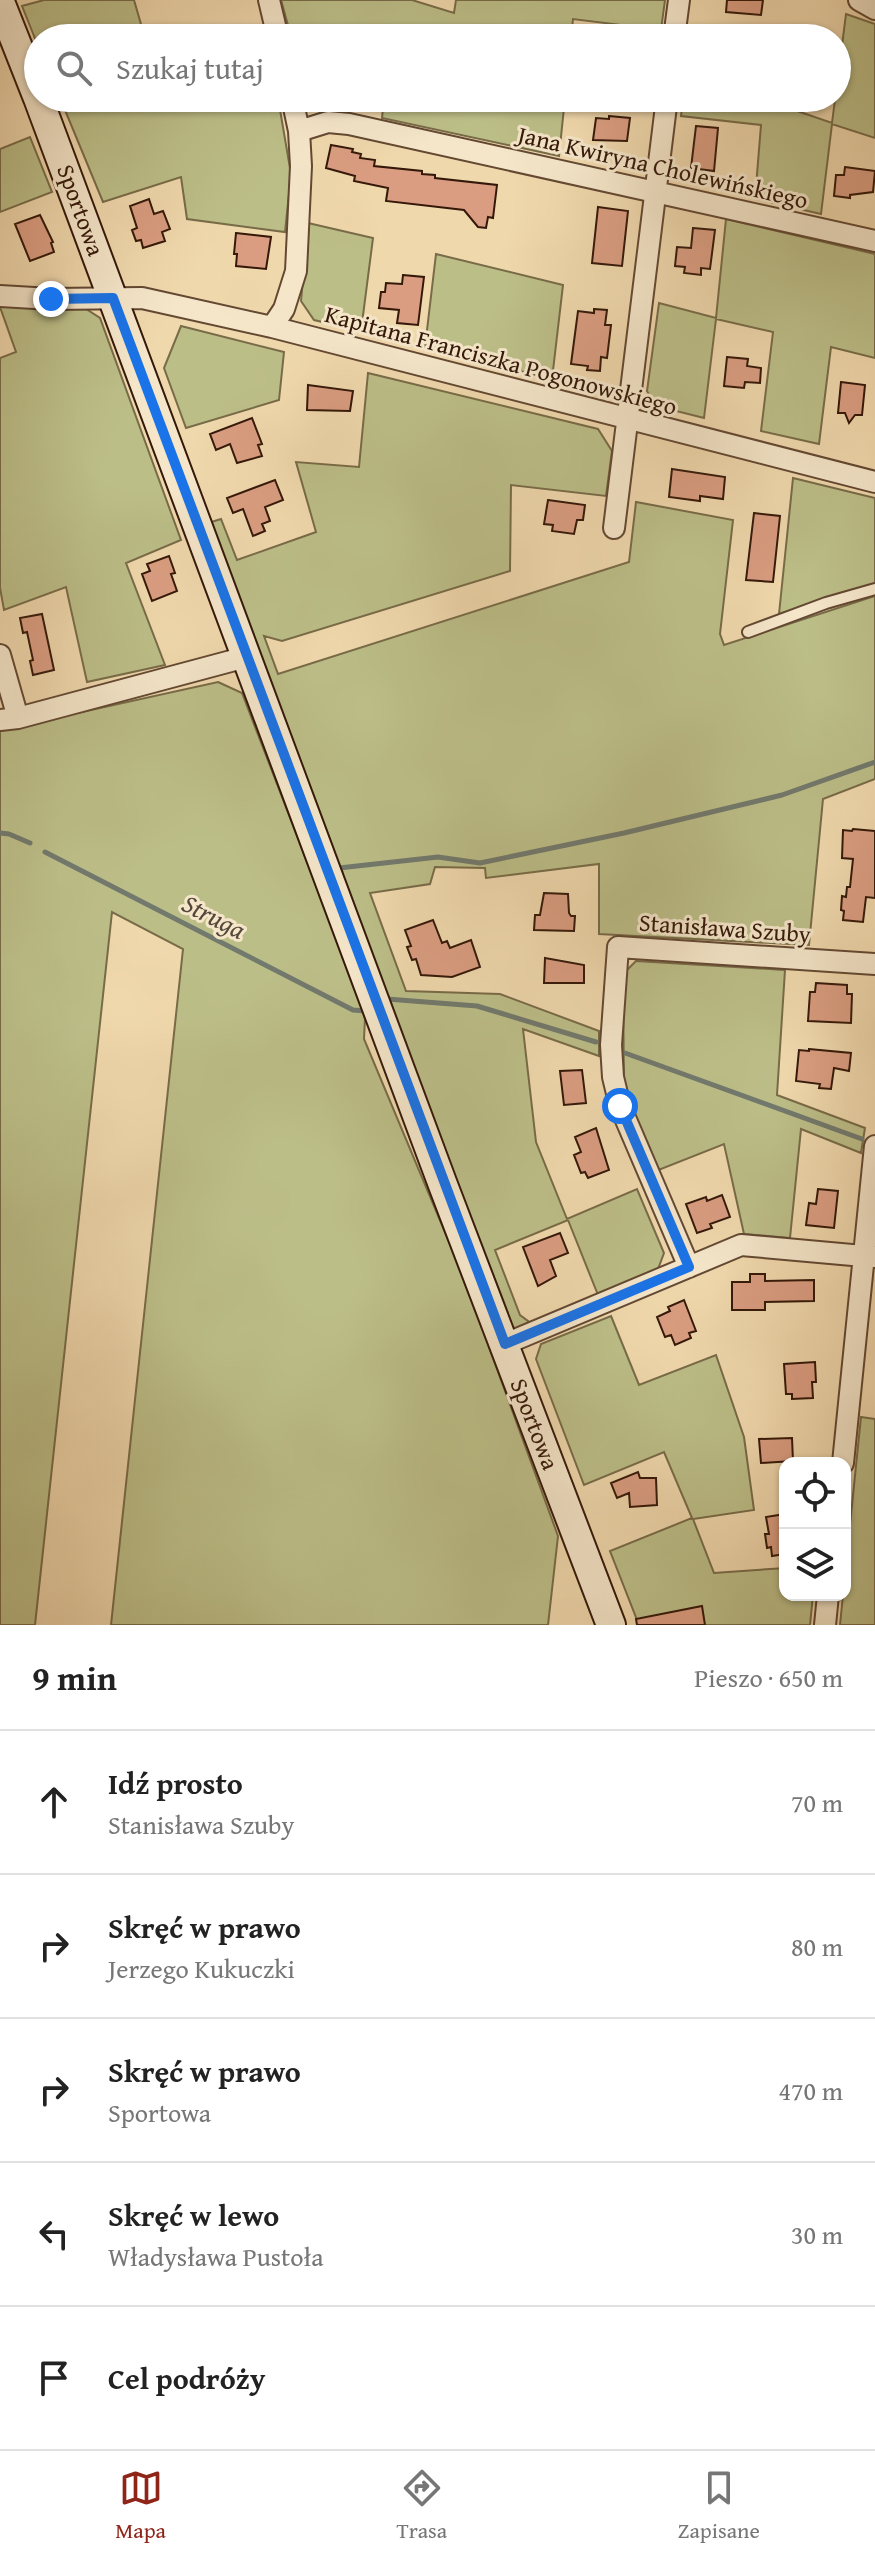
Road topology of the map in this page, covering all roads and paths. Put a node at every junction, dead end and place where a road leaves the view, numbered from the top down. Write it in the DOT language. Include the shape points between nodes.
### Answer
graph roads {
  1 [pos="269,0"];
  2 [pos="679,0"];
  3 [pos="859,0"];
  4 [pos="0,2"];
  5 [pos="875,9"];
  6 [pos="275,24"];
  7 [pos="676,24"];
  8 [pos="24,63"];
  9 [pos="43,112"];
  10 [pos="295,112"];
  11 [pos="665,112"];
  12 [pos="299,131"];
  13 [pos="655,191"];
  14 [pos="875,241"];
  15 [pos="0,296"];
  16 [pos="113,298"];
  17 [pos="272,327"];
  18 [pos="627,420"];
  19 [pos="875,482"];
  20 [pos="614,528"];
  21 [pos="875,589"];
  22 [pos="748,632"];
  23 [pos="0,655"];
  24 [pos="246,657"];
  25 [pos="9,719"];
  26 [pos="875,964"];
  27 [pos="875,1146"];
  28 [pos="870,1257"];
  29 [pos="689,1267"];
  30 [pos="505,1344"];
  31 [pos="844,1457"];
  32 [pos="827,1601"];
  33 [pos="611,1625"];
  34 [pos="825,1625"];
  1 -- 6 [label="street"];
  2 -- 7 [label="street"];
  3 -- 5 [label="street"];
  4 -- 8 [label="street, Sportowa"];
  9 -- 16 [label="street, Sportowa"];
  10 -- 12 [label="street"];
  11 -- 13 [label="street"];
  12 -- 13 [label="street, Jana Kwiryna Cholewińskiego" via="328,122 349,124"];
  12 -- 17 [label="street" via="296,271"];
  13 -- 14 [label="street, Jana Kwiryna Cholewińskiego"];
  13 -- 18 [label="street"];
  15 -- 16 [label="street, Kapitana Franciszka Pogonowskiego"];
  16 -- 17 [label="street, Kapitana Franciszka Pogonowskiego" via="142,298"];
  16 -- 24 [label="street, Sportowa"];
  17 -- 18 [label="street, Kapitana Franciszka Pogonowskiego"];
  18 -- 19 [label="street, Kapitana Franciszka Pogonowskiego"];
  18 -- 20 [label="street"];
  21 -- 22 [label="lane"];
  23 -- 25 [label="street"];
  24 -- 25 [label="street"];
  24 -- 30 [label="street, Sportowa"];
  26 -- 29 [label="street, Stanisława Szuby" via="618,947 613,1077 620,1106"];
  27 -- 28 [label="street"];
  28 -- 29 [label="street" via="741,1245"];
  28 -- 31 [label="street"];
  29 -- 30 [label="street"];
  30 -- 33 [label="street, Sportowa"];
  32 -- 34 [label="street"];
}
